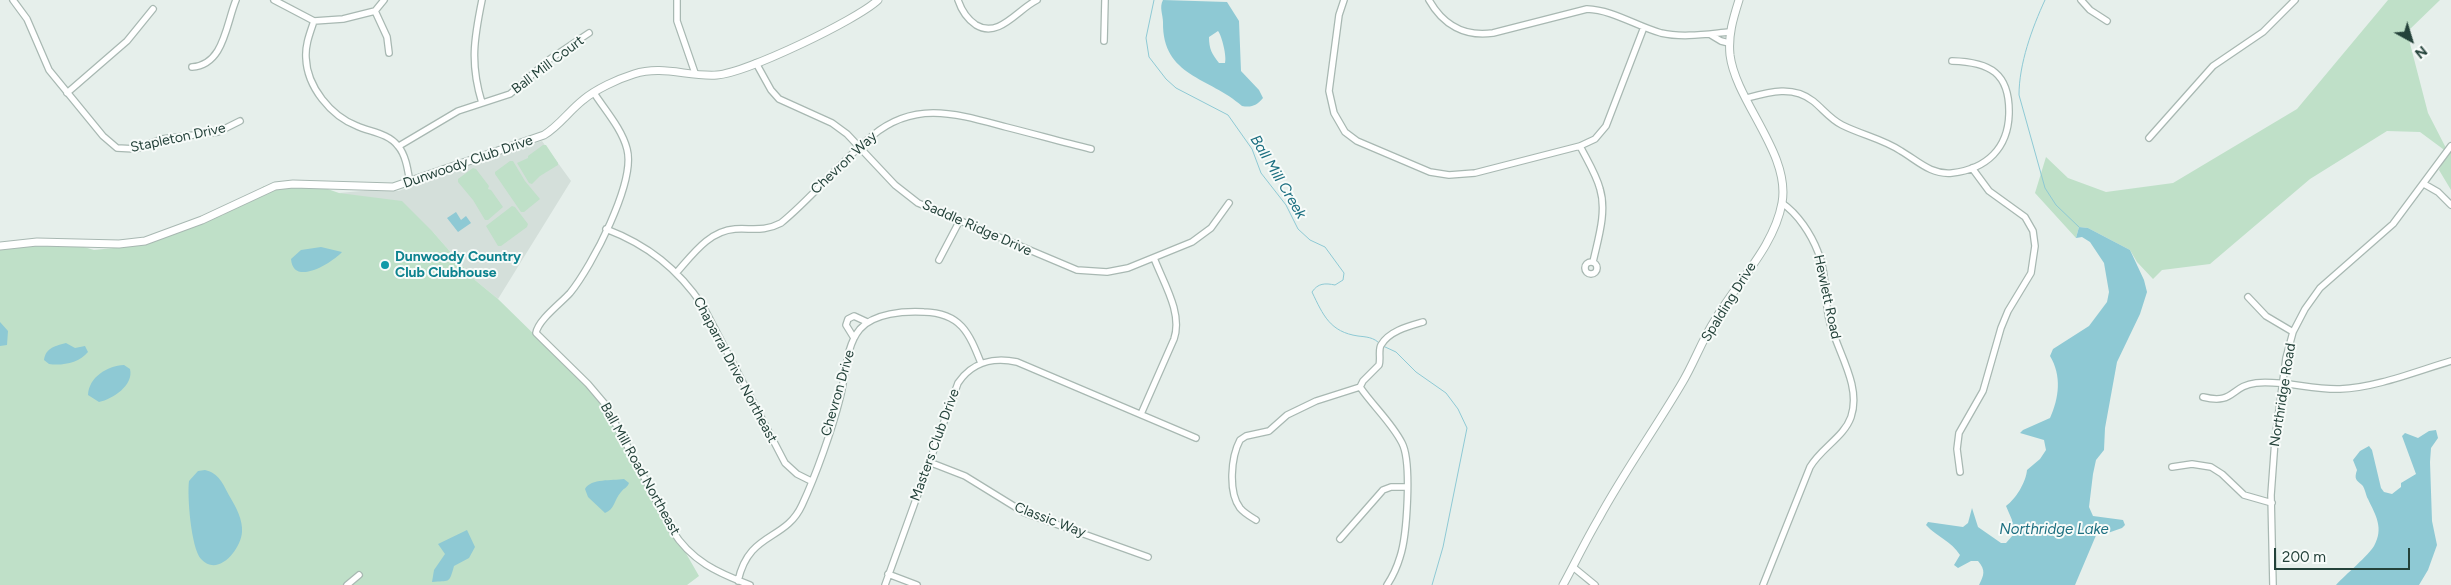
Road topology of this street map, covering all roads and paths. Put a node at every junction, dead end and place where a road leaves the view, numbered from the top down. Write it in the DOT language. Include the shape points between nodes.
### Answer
graph roads {
  1 [pos="12,0"];
  2 [pos="236,0"];
  3 [pos="274,0"];
  4 [pos="384,0"];
  5 [pos="482,0"];
  6 [pos="677,0"];
  7 [pos="878,0"];
  8 [pos="958,0"];
  9 [pos="1037,0"];
  10 [pos="1105,0"];
  11 [pos="1344,0"];
  12 [pos="1429,0"];
  13 [pos="1739,0"];
  14 [pos="2081,0"];
  15 [pos="2295,0"];
  16 [pos="153,10"];
  17 [pos="375,11"];
  18 [pos="314,21"];
  19 [pos="2107,21"];
  20 [pos="1644,27"];
  21 [pos="1729,32"];
  22 [pos="589,33"];
  23 [pos="1711,35"];
  24 [pos="1104,41"];
  25 [pos="1729,43"];
  26 [pos="388,52"];
  27 [pos="1952,61"];
  28 [pos="756,63"];
  29 [pos="192,67"];
  30 [pos="695,73"];
  31 [pos="66,92"];
  32 [pos="594,93"];
  33 [pos="1747,98"];
  34 [pos="482,103"];
  35 [pos="240,121"];
  36 [pos="2149,138"];
  37 [pos="399,146"];
  38 [pos="1580,146"];
  39 [pos="2451,146"];
  40 [pos="859,147"];
  41 [pos="1091,149"];
  42 [pos="1972,168"];
  43 [pos="410,183"];
  44 [pos="2424,184"];
  45 [pos="1229,203"];
  46 [pos="1782,203"];
  47 [pos="2451,205"];
  48 [pos="959,222"];
  49 [pos="606,229"];
  50 [pos="0,246"];
  51 [pos="1154,258"];
  52 [pos="939,260"];
  53 [pos="1593,262"];
  54 [pos="677,272"];
  55 [pos="2248,297"];
  56 [pos="867,322"];
  57 [pos="1423,322"];
  58 [pos="2293,332"];
  59 [pos="854,338"];
  60 [pos="2451,361"];
  61 [pos="981,363"];
  62 [pos="2282,385"];
  63 [pos="1360,387"];
  64 [pos="2203,397"];
  65 [pos="1141,414"];
  66 [pos="1196,438"];
  67 [pos="929,462"];
  68 [pos="2172,467"];
  69 [pos="1960,472"];
  70 [pos="811,481"];
  71 [pos="1406,487"];
  72 [pos="2272,503"];
  73 [pos="1256,520"];
  74 [pos="1340,539"];
  75 [pos="1148,557"];
  76 [pos="1573,567"];
  77 [pos="888,574"];
  78 [pos="359,575"];
  79 [pos="738,581"];
  80 [pos="347,585"];
  81 [pos="750,585"];
  82 [pos="885,585"];
  83 [pos="917,585"];
  84 [pos="1387,585"];
  85 [pos="1563,585"];
  86 [pos="1595,585"];
  87 [pos="1763,585"];
  88 [pos="2273,585"];
  1 -- 31 [label="street, Stapleton Drive" via="27,19 49,70"];
  2 -- 29 [label="street" via="217,54 202,66"];
  3 -- 18 [label="street"];
  4 -- 17 [label="street"];
  5 -- 34 [label="street" via="473,60"];
  6 -- 30 [label="street" via="677,21"];
  7 -- 28 [label="street, Dunwoody Club Drive" via="852,20"];
  8 -- 9 [label="street" via="972,22 992,28 1004,24"];
  10 -- 24 [label="street"];
  11 -- 38 [label="street" via="1329,91 1334,113 1346,132 1357,141 1430,172 1449,175 1475,173"];
  12 -- 20 [label="street" via="1448,23 1472,33 1493,33 1588,9 1603,11"];
  13 -- 21 [label="street, Spalding Drive"];
  14 -- 19 [label="street"];
  15 -- 36 [label="street" via="2263,32 2213,66"];
  16 -- 31 [label="street" via="127,41"];
  17 -- 18 [label="street" via="343,19"];
  17 -- 26 [label="street" via="387,37"];
  18 -- 37 [label="street" via="308,36 306,58 312,84 320,96 335,114 347,122 377,132"];
  20 -- 23 [label="street" via="1667,34"];
  20 -- 38 [label="street" via="1606,126 1595,139"];
  21 -- 23 [label="street"];
  21 -- 25 [label="street, Spalding Drive"];
  22 -- 34 [label="street, Ball Mill Court" via="550,59 510,94"];
  23 -- 25 [label="street"];
  25 -- 33 [label="street, Spalding Drive" via="1734,71"];
  27 -- 42 [label="street" via="1976,62 1992,69 2003,80 2010,97 2009,126 2004,143 1993,156"];
  28 -- 30 [label="street, Dunwoody Club Drive" via="724,74"];
  28 -- 40 [label="street, Saddle Ridge Drive" via="770,90 780,100 832,123"];
  30 -- 32 [label="street, Dunwoody Club Drive" via="648,70 624,77"];
  31 -- 35 [label="street, Stapleton Drive" via="108,142 124,150 136,150 174,137 218,132"];
  32 -- 43 [label="street, Dunwoody Club Drive" via="544,135"];
  32 -- 49 [label="street" via="623,138 629,158 627,178"];
  33 -- 42 [label="street" via="1776,91 1797,93 1812,100 1839,124 1885,141 1931,170 1950,173"];
  33 -- 46 [label="street, Spalding Drive" via="1781,174"];
  34 -- 37 [label="street, Ball Mill Court" via="452,114"];
  37 -- 43 [label="street"];
  38 -- 53 [label="street" via="1598,182 1602,199"];
  39 -- 44 [label="street, Northridge Road"];
  40 -- 41 [label="street, Chevron Way" via="894,121 943,112"];
  40 -- 48 [label="street, Saddle Ridge Drive" via="907,196"];
  40 -- 54 [label="street, Chevron Way" via="780,223 764,230 734,229 717,234 704,242"];
  42 -- 69 [label="street" via="1989,191 2025,217 2033,231 2035,246 2031,273 2008,310 1983,391 1959,434"];
  43 -- 50 [label="street, Dunwoody Club Drive" via="380,188 275,186 164,236 132,243 53,242"];
  44 -- 47 [label="street"];
  44 -- 58 [label="street, Northridge Road" via="2393,224 2320,288"];
  45 -- 51 [label="street, Saddle Ridge Drive" via="1201,238"];
  46 -- 76 [label="street, Spalding Drive" via="1767,243 1726,301 1683,382 1599,518"];
  46 -- 87 [label="street, Hewlett Road" via="1798,219 1819,254 1828,318 1852,384 1853,406 1846,428 1810,467"];
  48 -- 51 [label="street, Saddle Ridge Drive" via="1078,270 1118,270"];
  48 -- 52 [label="street"];
  49 -- 54 [label="street, Chaparral Drive Northeast" via="644,246"];
  49 -- 79 [label="street, Ball Mill Road Northeast" via="581,279 536,333 605,404 684,548 707,566"];
  51 -- 65 [label="street" via="1175,312 1177,327"];
  54 -- 70 [label="street, Chaparral Drive Northeast" via="703,306 785,462 796,474"];
  55 -- 58 [label="street" via="2266,316"];
  56 -- 59 [label="street, Chevron Drive"];
  56 -- 59 [label="street" via="854,316 848,319 846,325"];
  56 -- 61 [label="street" via="885,316 922,312 946,316 967,331"];
  57 -- 63 [label="street" via="1400,329 1381,345 1379,365"];
  58 -- 62 [label="street, Northridge Road"];
  59 -- 70 [label="street, Chevron Drive" via="840,398"];
  60 -- 62 [label="street" via="2356,388 2320,390"];
  61 -- 65 [label="street" via="1017,362"];
  61 -- 67 [label="street, Masters Club Drive" via="958,383"];
  62 -- 64 [label="street" via="2253,383 2222,400"];
  62 -- 72 [label="street, Northridge Road"];
  63 -- 71 [label="street" via="1403,444 1407,461"];
  63 -- 73 [label="street" via="1316,401 1287,415 1269,430 1240,440 1233,469 1235,495 1240,509"];
  65 -- 66 [label="street"];
  67 -- 75 [label="street, Classic Way" via="965,476 1025,513"];
  67 -- 77 [label="street, Masters Club Drive"];
  68 -- 72 [label="street" via="2192,464 2211,467 2244,495"];
  70 -- 79 [label="street, Chevron Drive" via="796,516 754,548"];
  71 -- 74 [label="street" via="1383,490"];
  71 -- 84 [label="street" via="1404,544 1397,568"];
  72 -- 88 [label="street, Northridge Road"];
  76 -- 85 [label="street, Spalding Drive"];
  76 -- 86 [label="street"];
  77 -- 82 [label="street, Masters Club Drive"];
  77 -- 83 [label="street"];
  78 -- 80 [label="street"];
  79 -- 81 [label="street, Ball Mill Road Northeast"];
}
